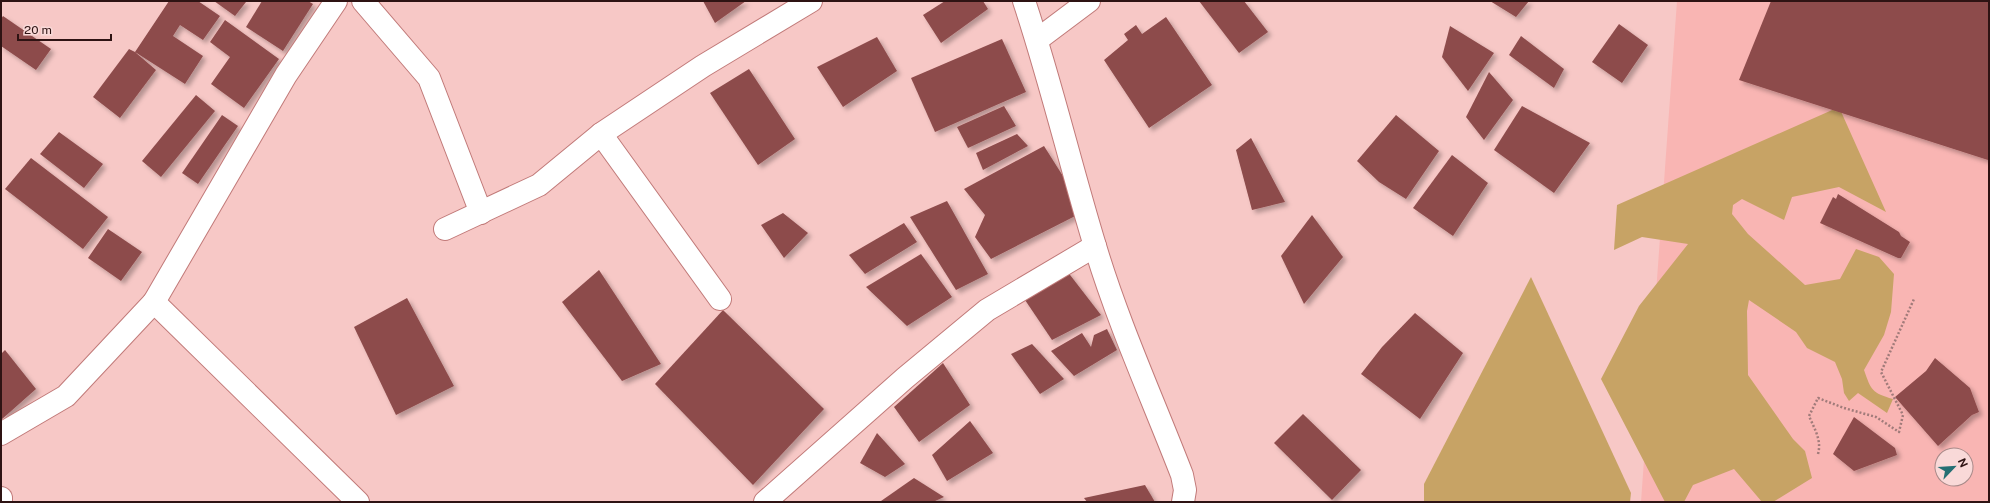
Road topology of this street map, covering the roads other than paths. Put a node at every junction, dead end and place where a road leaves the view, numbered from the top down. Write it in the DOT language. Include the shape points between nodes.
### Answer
graph roads {
  1 [pos="336,1"];
  2 [pos="363,1"];
  3 [pos="811,1"];
  4 [pos="1024,1"];
  5 [pos="1089,1"];
  6 [pos="1037,40"];
  7 [pos="601,134"];
  8 [pos="481,213"];
  9 [pos="445,229"];
  10 [pos="1095,246"];
  11 [pos="720,299"];
  12 [pos="154,302"];
  13 [pos="1,434"];
  14 [pos="1,498"];
  15 [pos="1,502"];
  16 [pos="358,502"];
  17 [pos="765,502"];
  18 [pos="1183,502"];
  1 -- 12 [label="street" via="286,75"];
  2 -- 8 [label="street" via="429,78"];
  3 -- 7 [label="street" via="702,66"];
  4 -- 6 [label="street"];
  5 -- 6 [label="street"];
  6 -- 10 [label="street"];
  7 -- 8 [label="street" via="540,185"];
  7 -- 11 [label="street"];
  8 -- 9 [label="street"];
  10 -- 17 [label="street" via="987,310"];
  10 -- 18 [label="street" via="1182,476"];
  12 -- 13 [label="street" via="66,396"];
  12 -- 16 [label="street"];
  14 -- 15 [label="street"];
}
